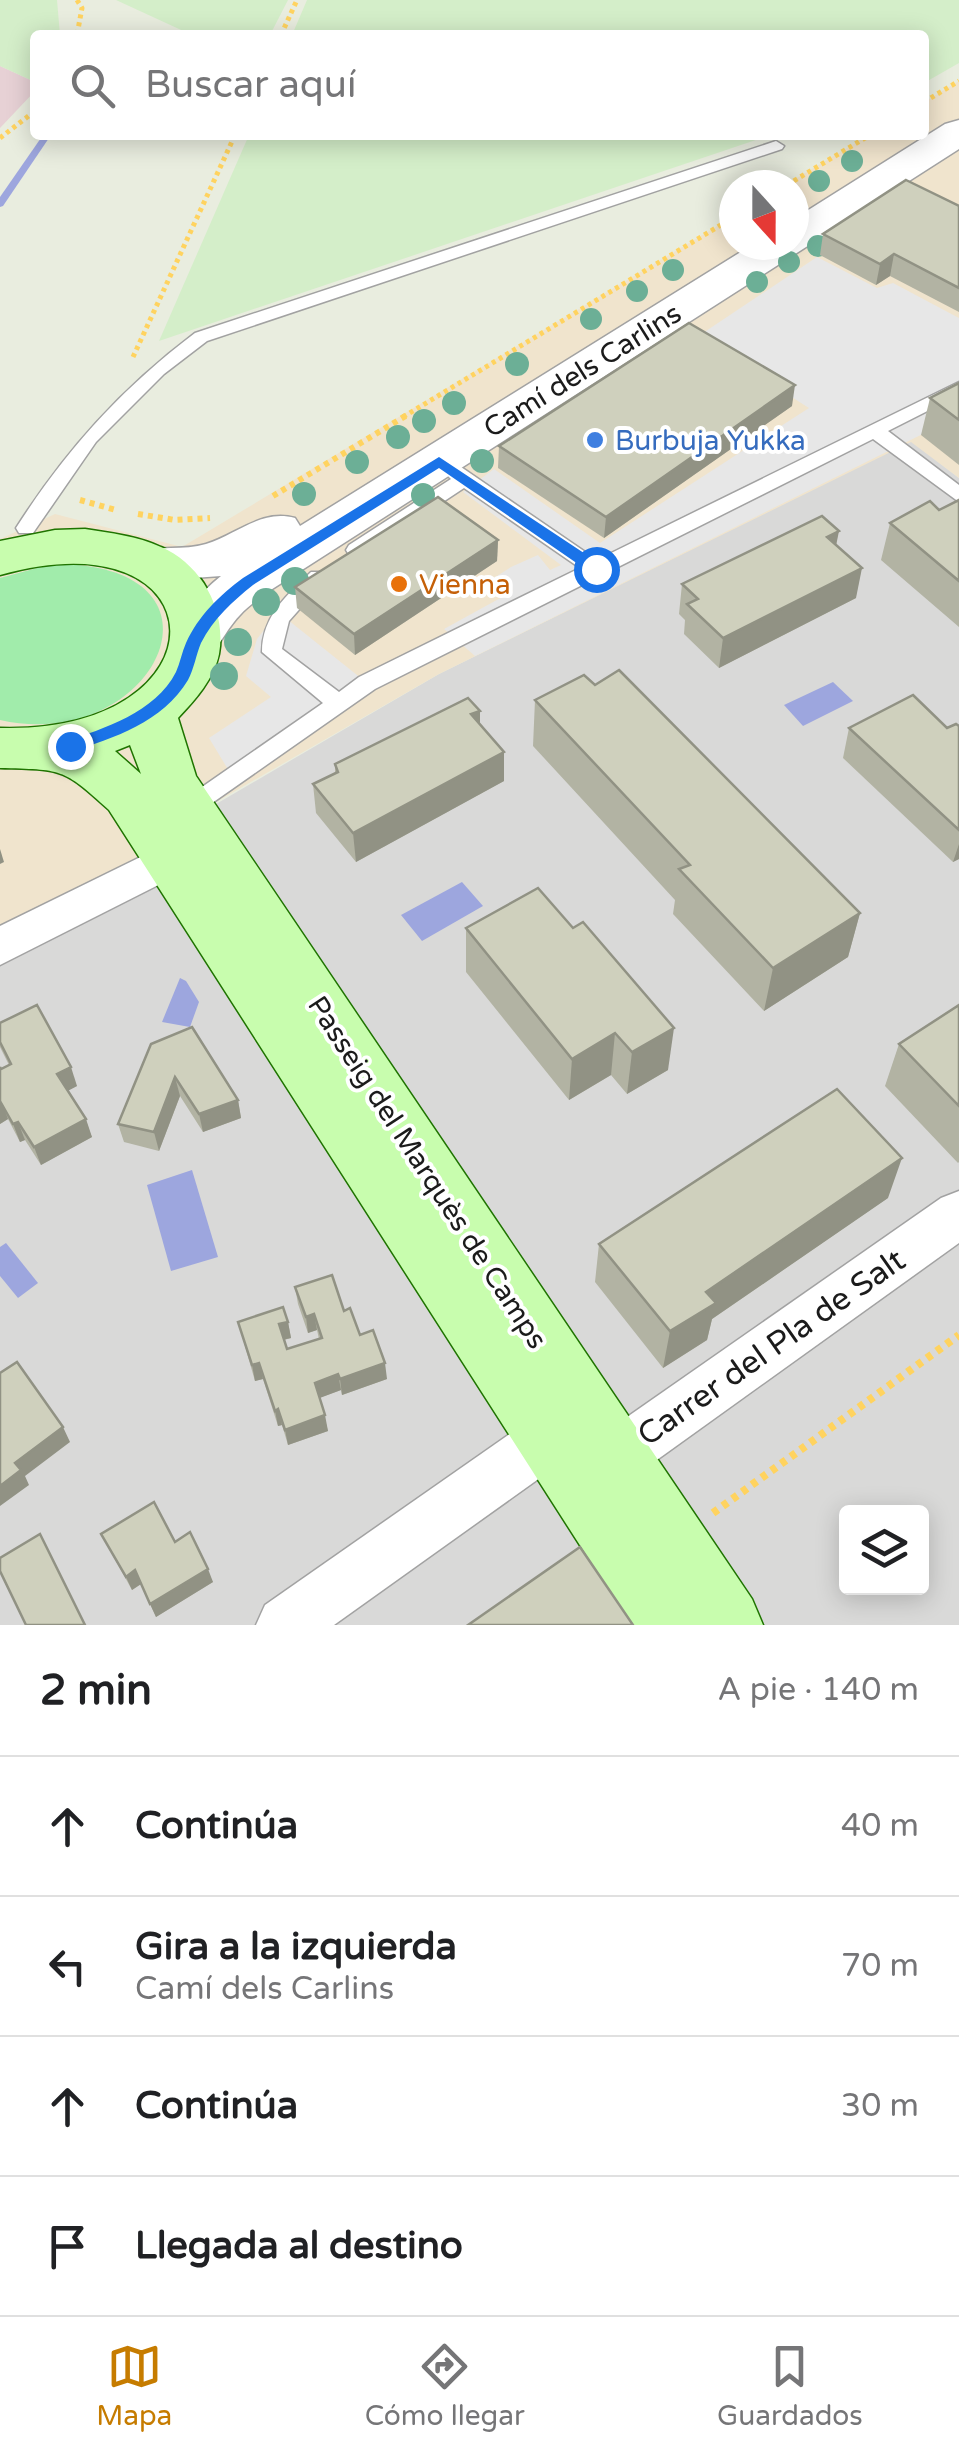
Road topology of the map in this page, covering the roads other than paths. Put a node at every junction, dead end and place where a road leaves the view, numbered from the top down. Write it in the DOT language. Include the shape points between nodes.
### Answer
graph roads {
  1 [pos="959,103"];
  2 [pos="929,122"];
  3 [pos="959,132"];
  4 [pos="900,140"];
  5 [pos="776,146"];
  6 [pos="809,198"];
  7 [pos="809,227"];
  8 [pos="719,253"];
  9 [pos="759,260"];
  10 [pos="959,388"];
  11 [pos="874,430"];
  12 [pos="451,470"];
  13 [pos="959,496"];
  14 [pos="19,525"];
  15 [pos="152,564"];
  16 [pos="596,569"];
  17 [pos="195,640"];
  18 [pos="338,703"];
  19 [pos="151,710"];
  20 [pos="26,748"];
  21 [pos="179,834"];
  22 [pos="0,948"];
  23 [pos="959,1214"];
  24 [pos="601,1503"];
  25 [pos="285,1625"];
  26 [pos="674,1625"];
  27 [pos="726,1625"];
  1 -- 2 [label="street"];
  3 -- 7 [label="street"];
  4 -- 6 [label="street"];
  5 -- 14 [label="lane" via="201,337 112,414"];
  8 -- 15 [label="street, Camí dels Carlins" via="263,539 211,562"];
  9 -- 12 [label="street, Camí dels Carlins"];
  10 -- 11 [label="lane"];
  11 -- 13 [label="lane"];
  11 -- 16 [label="lane"];
  12 -- 16 [label="lane"];
  12 -- 17 [label="street, Camí dels Carlins" via="248,581 222,602"];
  12 -- 18 [label="lane" via="323,572 278,618 272,652"];
  14 -- 15 [label="main road" via="38,547 88,545"];
  15 -- 17 [label="main road" via="190,605"];
  16 -- 18 [label="lane"];
  17 -- 19 [label="main road" via="182,676"];
  18 -- 21 [label="lane"];
  19 -- 20 [label="main road" via="106,736"];
  19 -- 21 [label="main road, Passeig del Marquès de Camps"];
  20 -- 21 [label="main road, Passeig del Marquès de Camps" via="87,758"];
  21 -- 22 [label="street"];
  21 -- 24 [label="main road, Passeig del Marquès de Camps"];
  23 -- 24 [label="street, Carrer del Pla de Salt"];
  24 -- 25 [label="street, Carrer del Pla de Salt"];
  24 -- 26 [label="main road, Passeig del Marquès de Camps"];
  24 -- 27 [label="main road, Passeig del Marquès de Camps"];
}
